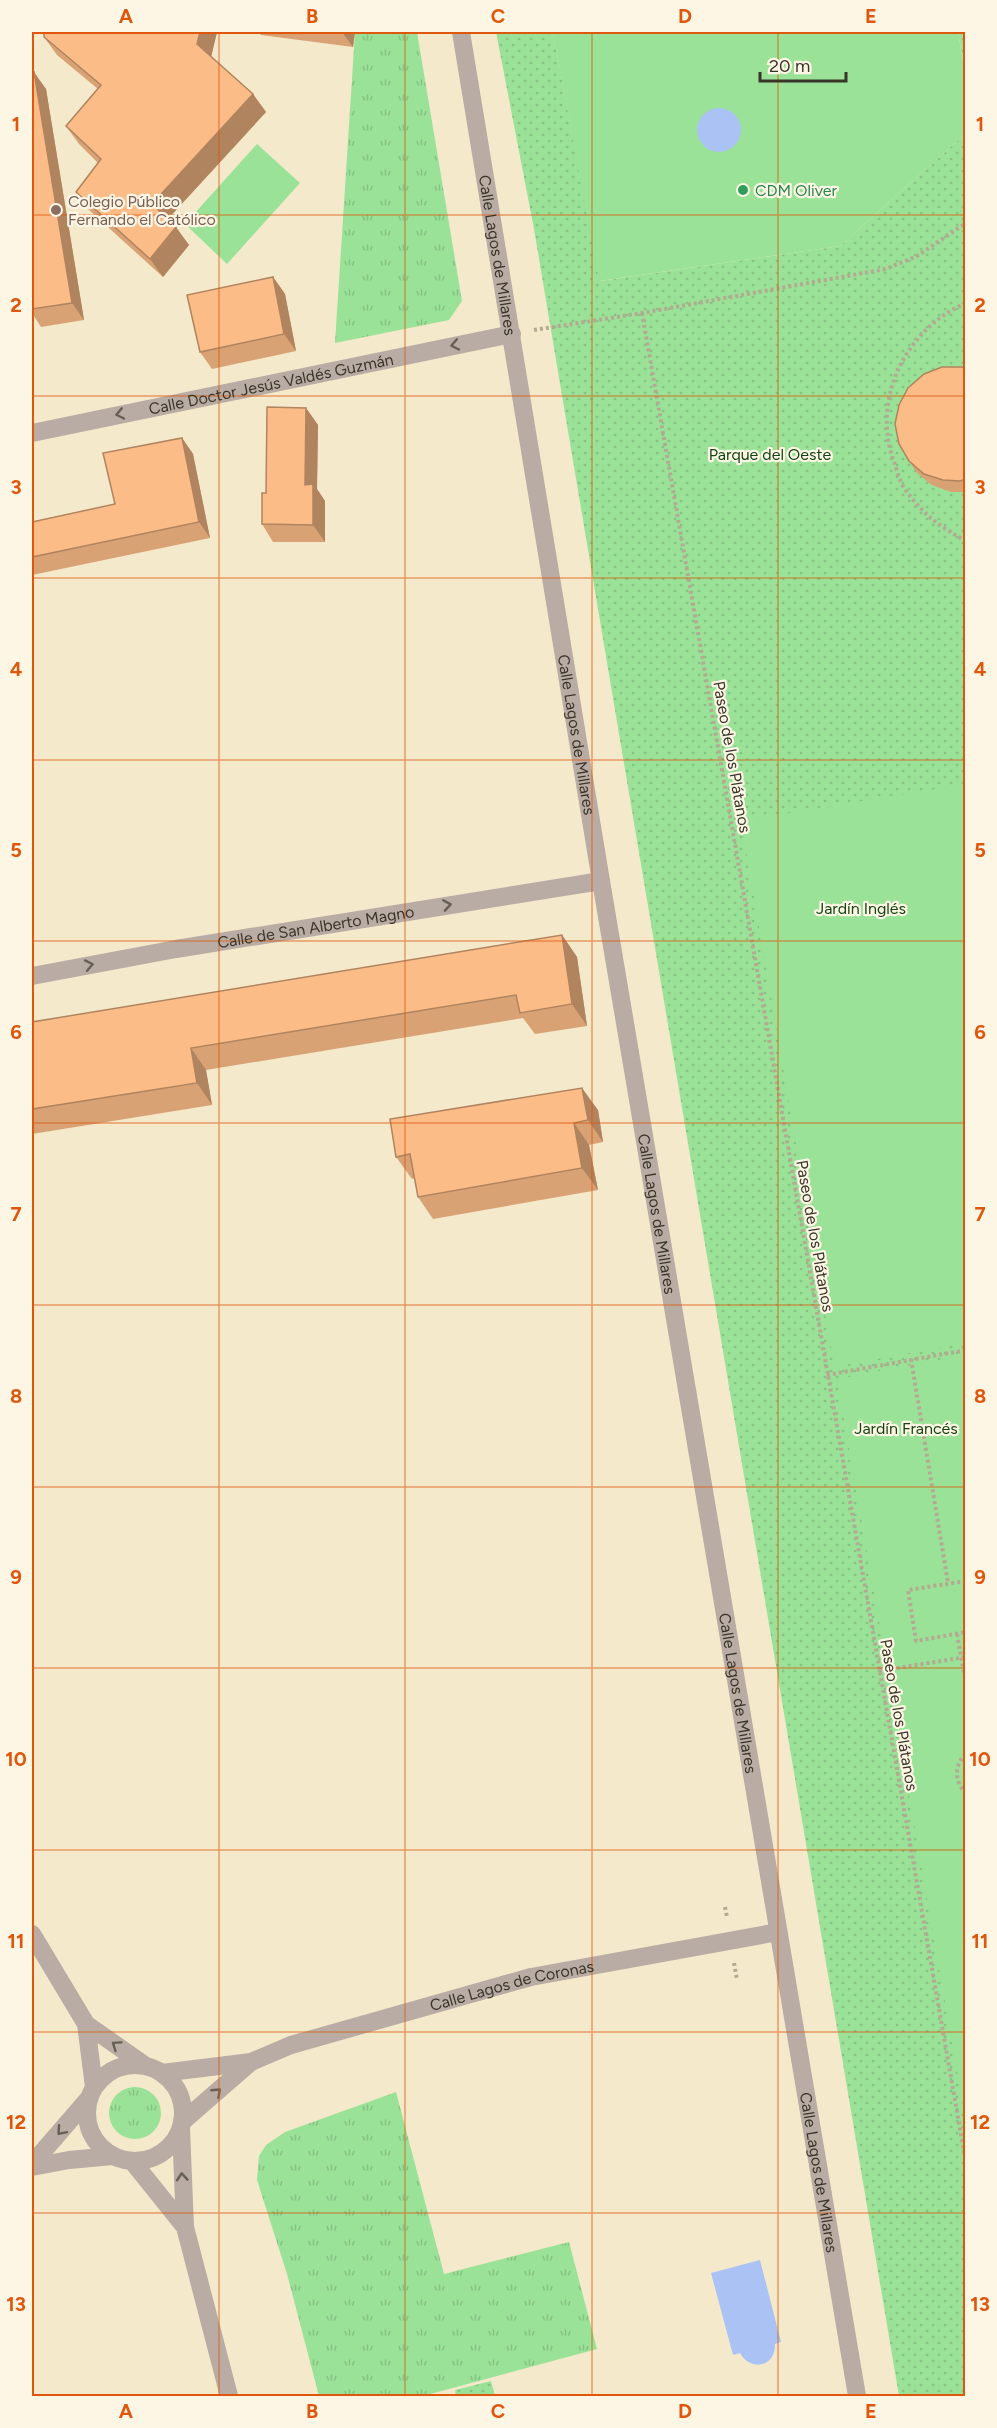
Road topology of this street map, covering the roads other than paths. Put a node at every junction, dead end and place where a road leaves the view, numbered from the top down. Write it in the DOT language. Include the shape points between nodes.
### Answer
graph roads {
  1 [pos="461,32"];
  2 [pos="512,334"];
  3 [pos="32,433"];
  4 [pos="601,881"];
  5 [pos="32,976"];
  6 [pos="778,1932"];
  7 [pos="32,1934"];
  8 [pos="86,2024"];
  9 [pos="251,2062"];
  10 [pos="154,2069"];
  11 [pos="92,2092"];
  12 [pos="182,2124"];
  13 [pos="113,2156"];
  14 [pos="132,2161"];
  15 [pos="32,2165"];
  16 [pos="185,2227"];
  17 [pos="229,2397"];
  18 [pos="857,2397"];
  1 -- 2 [label="street, Calle Lagos de Millares"];
  2 -- 3 [label="street, Calle Doctor Jesús Valdés Guzmán, one-way"];
  2 -- 4 [label="street, Calle Lagos de Millares"];
  5 -- 4 [label="street, Calle de San Alberto Magno, one-way"];
  4 -- 6 [label="street, Calle Lagos de Millares"];
  6 -- 9 [label="street, Calle Lagos de Coronas" via="531,1977 291,2045"];
  6 -- 18 [label="street, Calle Lagos de Millares"];
  7 -- 8 [label="street"];
  10 -- 8 [label="street, one-way"];
  8 -- 11 [label="street"];
  9 -- 10 [label="street, Calle Lagos de Coronas"];
  12 -- 9 [label="street, Calle Lagos de Coronas, one-way"];
  10 -- 11 [label="street" via="131,2065 117,2068 104,2076"];
  10 -- 12 [label="street" via="172,2082 179,2094"];
  11 -- 13 [label="street" via="88,2124 102,2148"];
  11 -- 15 [label="street, one-way"];
  12 -- 14 [label="street" via="163,2152"];
  16 -- 12 [label="street, one-way"];
  13 -- 14 [label="street"];
  13 -- 15 [label="street"];
  14 -- 16 [label="street"];
  16 -- 17 [label="street"];
}
